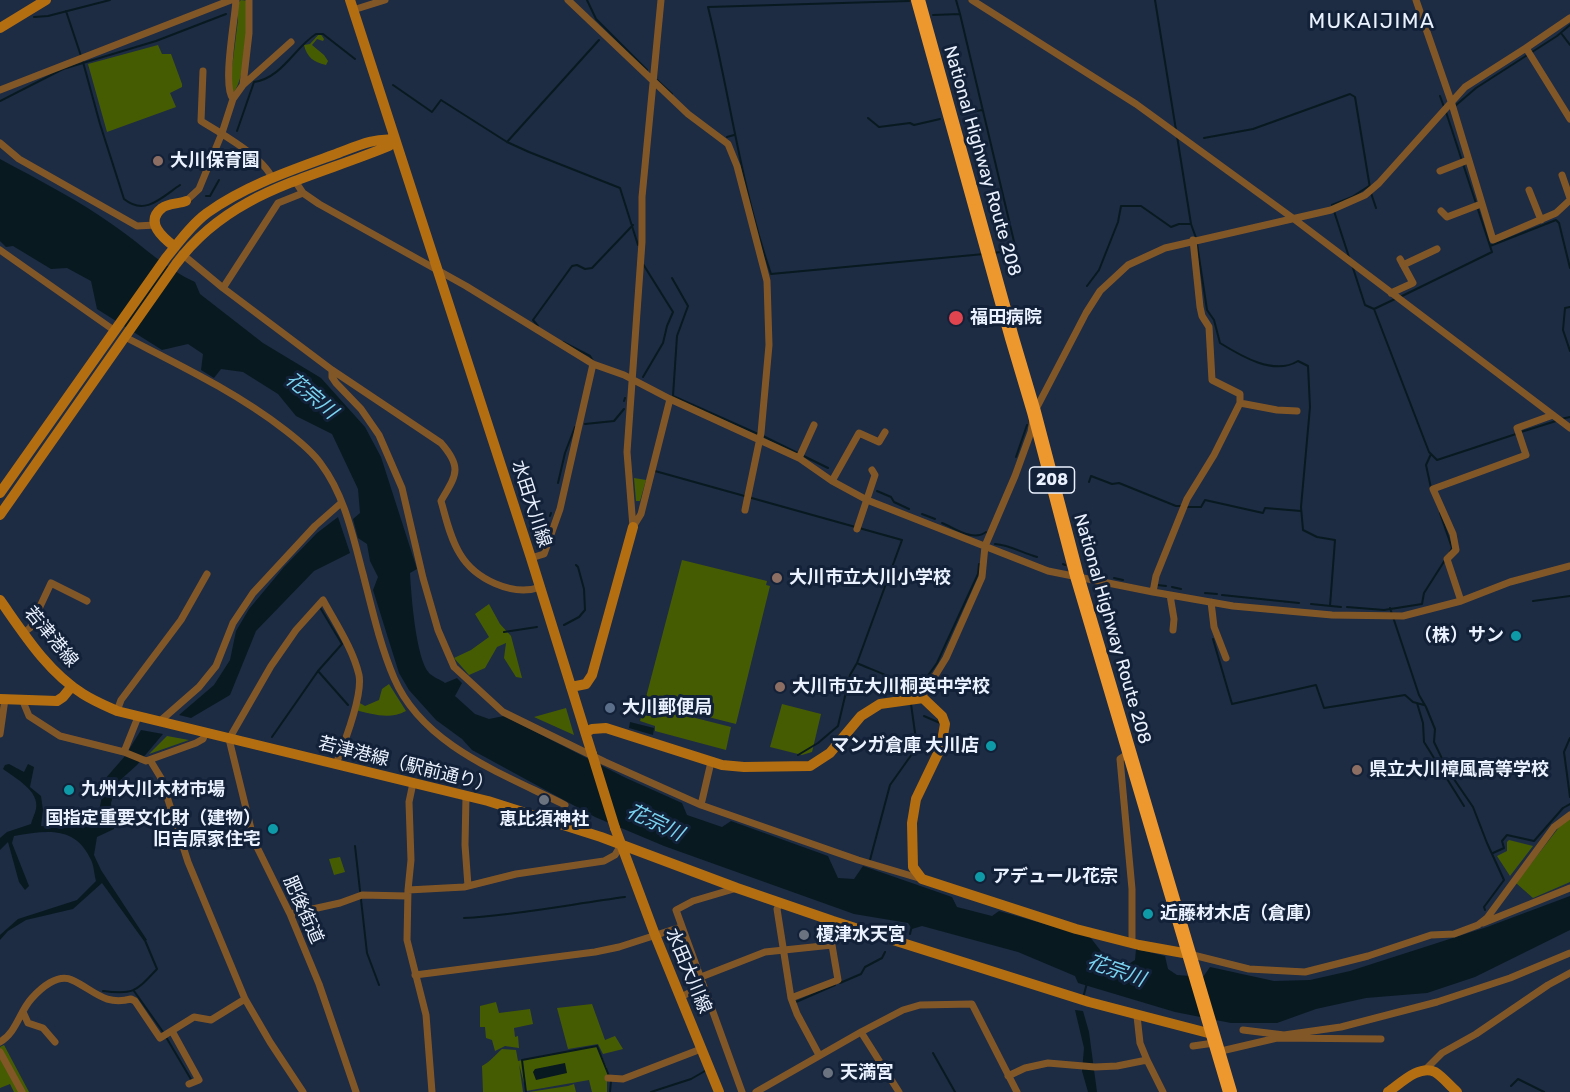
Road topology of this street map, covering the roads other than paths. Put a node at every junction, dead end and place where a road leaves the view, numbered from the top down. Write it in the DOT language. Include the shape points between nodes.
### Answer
graph roads {
  1 [pos="46,0"];
  2 [pos="231,0"];
  3 [pos="236,0"];
  4 [pos="249,0"];
  5 [pos="385,0"];
  6 [pos="568,0"];
  7 [pos="661,0"];
  8 [pos="918,0"];
  9 [pos="972,0"];
  10 [pos="1416,0"];
  11 [pos="351,5"];
  12 [pos="1570,18"];
  13 [pos="0,28"];
  14 [pos="291,42"];
  15 [pos="1528,52"];
  16 [pos="203,71"];
  17 [pos="653,82"];
  18 [pos="243,85"];
  19 [pos="0,90"];
  20 [pos="232,99"];
  21 [pos="1449,107"];
  22 [pos="1570,119"];
  23 [pos="222,133"];
  24 [pos="390,142"];
  25 [pos="0,143"];
  26 [pos="1468,160"];
  27 [pos="1440,171"];
  28 [pos="1562,175"];
  29 [pos="272,178"];
  30 [pos="295,181"];
  31 [pos="1529,190"];
  32 [pos="303,194"];
  33 [pos="1570,199"];
  34 [pos="186,201"];
  35 [pos="1478,205"];
  36 [pos="1441,211"];
  37 [pos="1294,219"];
  38 [pos="1541,220"];
  39 [pos="155,225"];
  40 [pos="1196,240"];
  41 [pos="1437,249"];
  42 [pos="0,250"];
  43 [pos="179,251"];
  44 [pos="438,268"];
  45 [pos="224,288"];
  46 [pos="1396,296"];
  47 [pos="121,332"];
  48 [pos="593,364"];
  49 [pos="332,369"];
  50 [pos="633,379"];
  51 [pos="670,399"];
  52 [pos="1240,403"];
  53 [pos="1297,411"];
  54 [pos="1034,412"];
  55 [pos="1553,415"];
  56 [pos="814,424"];
  57 [pos="1570,428"];
  58 [pos="885,432"];
  59 [pos="760,436"];
  60 [pos="801,454"];
  61 [pos="872,470"];
  62 [pos="832,481"];
  63 [pos="0,492"];
  64 [pos="867,500"];
  65 [pos="341,503"];
  66 [pos="745,510"];
  67 [pos="0,516"];
  68 [pos="858,526"];
  69 [pos="633,527"];
  70 [pos="985,546"];
  71 [pos="531,558"];
  72 [pos="1570,566"];
  73 [pos="207,574"];
  74 [pos="1077,576"];
  75 [pos="541,587"];
  76 [pos="1153,592"];
  77 [pos="1170,595"];
  78 [pos="0,600"];
  79 [pos="87,601"];
  80 [pos="1461,601"];
  81 [pos="1210,602"];
  82 [pos="1173,630"];
  83 [pos="23,633"];
  84 [pos="1226,658"];
  85 [pos="72,686"];
  86 [pos="571,687"];
  87 [pos="923,697"];
  88 [pos="3,699"];
  89 [pos="22,699"];
  90 [pos="117,711"];
  91 [pos="138,717"];
  92 [pos="162,723"];
  93 [pos="181,728"];
  94 [pos="586,732"];
  95 [pos="0,734"];
  96 [pos="205,734"];
  97 [pos="229,739"];
  98 [pos="124,752"];
  99 [pos="1129,753"];
  100 [pos="148,760"];
  101 [pos="711,762"];
  102 [pos="336,764"];
  103 [pos="413,783"];
  104 [pos="466,796"];
  105 [pos="565,805"];
  106 [pos="701,805"];
  107 [pos="1570,815"];
  108 [pos="621,845"];
  109 [pos="921,879"];
  110 [pos="468,886"];
  111 [pos="737,888"];
  112 [pos="1570,888"];
  113 [pos="407,893"];
  114 [pos="780,903"];
  115 [pos="290,914"];
  116 [pos="833,921"];
  117 [pos="1478,925"];
  118 [pos="681,927"];
  119 [pos="655,935"];
  120 [pos="1132,944"];
  121 [pos="832,945"];
  122 [pos="785,949"];
  123 [pos="1570,953"];
  124 [pos="1190,957"];
  125 [pos="1570,973"];
  126 [pos="415,975"];
  127 [pos="701,977"];
  128 [pos="702,986"];
  129 [pos="681,997"];
  130 [pos="791,998"];
  131 [pos="245,999"];
  132 [pos="23,1012"];
  133 [pos="1137,1016"];
  134 [pos="1243,1030"];
  135 [pos="170,1032"];
  136 [pos="861,1032"];
  137 [pos="1280,1036"];
  138 [pos="1381,1039"];
  139 [pos="0,1042"];
  140 [pos="55,1042"];
  141 [pos="1214,1043"];
  142 [pos="1193,1046"];
  143 [pos="701,1049"];
  144 [pos="0,1053"];
  145 [pos="819,1056"];
  146 [pos="1147,1060"];
  147 [pos="1425,1070"];
  148 [pos="1008,1076"];
  149 [pos="608,1078"];
  150 [pos="192,1083"];
  151 [pos="22,1092"];
  152 [pos="303,1092"];
  153 [pos="356,1092"];
  154 [pos="432,1092"];
  155 [pos="719,1092"];
  156 [pos="742,1092"];
  157 [pos="756,1092"];
  158 [pos="899,1092"];
  159 [pos="1017,1092"];
  160 [pos="1163,1092"];
  161 [pos="1230,1092"];
  162 [pos="1388,1092"];
  163 [pos="1457,1092"];
  1 -- 13 [label="main road"];
  2 -- 19 [label="street"];
  3 -- 20 [label="street" via="228,81"];
  4 -- 18 [label="street"];
  5 -- 11 [label="street"];
  6 -- 17 [label="street"];
  7 -- 17 [label="street"];
  8 -- 54 [label="highway, National Highway Route 208 / 208"];
  9 -- 37 [label="street" via="1136,104"];
  10 -- 21 [label="street"];
  11 -- 24 [label="main road, 水田大川線"];
  12 -- 15 [label="street"];
  14 -- 18 [label="street"];
  15 -- 21 [label="street" via="1475,79"];
  15 -- 22 [label="street"];
  16 -- 23 [label="street" via="201,121"];
  17 -- 50 [label="street" via="642,197"];
  17 -- 59 [label="street" via="728,144 737,166 767,281 770,345"];
  18 -- 20 [label="street"];
  20 -- 23 [label="street"];
  21 -- 26 [label="street"];
  21 -- 37 [label="street" via="1365,195 1333,209"];
  23 -- 29 [label="street" via="268,169"];
  23 -- 34 [label="street" via="199,189"];
  24 -- 29 [label="main road" via="374,140"];
  24 -- 30 [label="main road"];
  24 -- 44 [label="main road, 水田大川線"];
  25 -- 39 [label="street" via="19,159 137,226"];
  26 -- 27 [label="street"];
  26 -- 35 [label="street"];
  28 -- 33 [label="street"];
  29 -- 43 [label="main road" via="204,215"];
  30 -- 32 [label="street"];
  30 -- 43 [label="main road" via="240,206"];
  31 -- 38 [label="street"];
  32 -- 44 [label="street"];
  32 -- 45 [label="street" via="278,203"];
  33 -- 38 [label="street" via="1556,213"];
  34 -- 39 [label="main road" via="162,207"];
  35 -- 36 [label="street" via="1447,217"];
  35 -- 38 [label="street" via="1493,240"];
  37 -- 40 [label="street"];
  37 -- 46 [label="street"];
  39 -- 43 [label="main road" via="161,237"];
  40 -- 52 [label="street" via="1200,307 1209,327 1212,380 1240,394"];
  40 -- 54 [label="street" via="1165,248 1128,265 1100,291"];
  41 -- 46 [label="street" via="1402,262 1413,283"];
  42 -- 47 [label="street"];
  43 -- 45 [label="street"];
  43 -- 47 [label="main road"];
  44 -- 48 [label="street"];
  44 -- 71 [label="main road, 水田大川線"];
  45 -- 49 [label="street"];
  46 -- 55 [label="street"];
  47 -- 63 [label="main road"];
  47 -- 65 [label="street" via="237,397 299,441 321,464"];
  47 -- 67 [label="main road"];
  48 -- 50 [label="street"];
  48 -- 71 [label="street" via="560,509 544,554"];
  49 -- 75 [label="street" via="449,452 455,476 441,501 453,539 468,565 516,591"];
  49 -- 106 [label="street" via="336,383 379,435 402,488 438,630 454,667 503,712"];
  50 -- 51 [label="street"];
  50 -- 69 [label="street" via="627,452"];
  51 -- 59 [label="street"];
  51 -- 69 [label="street" via="641,514"];
  52 -- 53 [label="street"];
  52 -- 76 [label="street" via="1187,499"];
  54 -- 70 [label="street" via="1015,476"];
  54 -- 74 [label="highway, National Highway Route 208 / 208"];
  55 -- 57 [label="street"];
  55 -- 80 [label="street" via="1517,428 1526,455 1433,489 1453,534 1456,550 1447,559"];
  56 -- 60 [label="street"];
  58 -- 62 [label="street" via="879,442 859,433"];
  59 -- 60 [label="street"];
  59 -- 66 [label="street"];
  60 -- 62 [label="street"];
  61 -- 64 [label="street" via="875,475"];
  62 -- 64 [label="street"];
  64 -- 68 [label="street"];
  64 -- 70 [label="street"];
  65 -- 92 [label="street" via="253,593 233,623 216,666"];
  65 -- 105 [label="street" via="384,651 406,700 464,754"];
  69 -- 86 [label="main road" via="592,675 586,684"];
  70 -- 74 [label="street" via="1048,571"];
  70 -- 87 [label="street" via="981,577 969,608"];
  71 -- 75 [label="main road, 水田大川線"];
  72 -- 80 [label="street" via="1510,582"];
  73 -- 90 [label="street" via="181,620 121,700"];
  74 -- 76 [label="street"];
  74 -- 99 [label="highway, National Highway Route 208 / 208"];
  75 -- 86 [label="main road, 水田大川線"];
  76 -- 77 [label="street"];
  77 -- 81 [label="street"];
  77 -- 82 [label="street"];
  78 -- 83 [label="main road, 若津港線"];
  79 -- 83 [label="street" via="51,583 30,628"];
  80 -- 81 [label="street" via="1393,616 1332,615"];
  81 -- 84 [label="street" via="1214,627"];
  83 -- 85 [label="main road, 若津港線"];
  85 -- 89 [label="main road" via="57,700"];
  85 -- 90 [label="main road, 若津港線"];
  86 -- 94 [label="main road, 水田大川線"];
  87 -- 101 [label="main road" via="880,704 861,716 830,753 810,766 744,767"];
  87 -- 109 [label="main road" via="945,724 941,747 916,799 912,823 914,867"];
  88 -- 89 [label="main road"];
  88 -- 95 [label="street"];
  89 -- 98 [label="street" via="29,716 60,736"];
  90 -- 91 [label="main road, 若津港線"];
  91 -- 92 [label="main road, 若津港線"];
  91 -- 98 [label="street"];
  92 -- 93 [label="main road, 若津港線"];
  93 -- 96 [label="main road, 若津港線（駅前通り）"];
  94 -- 101 [label="main road" via="606,728"];
  94 -- 108 [label="main road, 水田大川線, bridge"];
  96 -- 97 [label="main road, 若津港線（駅前通り）"];
  96 -- 100 [label="street" via="203,740"];
  97 -- 102 [label="main road, 若津港線（駅前通り）"];
  97 -- 102 [label="street" via="271,666 323,600 359,676 359,694"];
  97 -- 115 [label="street, 肥後街道" via="254,841"];
  98 -- 100 [label="street"];
  99 -- 120 [label="street" via="1120,759 1132,889"];
  99 -- 124 [label="highway, National Highway Route 208 / 208"];
  100 -- 131 [label="street" via="162,778 188,862"];
  101 -- 106 [label="street"];
  102 -- 103 [label="main road, 若津港線（駅前通り）"];
  103 -- 104 [label="main road, 若津港線（駅前通り）"];
  103 -- 113 [label="street"];
  104 -- 108 [label="main road, 若津港線（駅前通り）" via="540,816"];
  104 -- 110 [label="street"];
  106 -- 109 [label="street"];
  107 -- 117 [label="street" via="1554,827"];
  108 -- 110 [label="street" via="615,855 604,861 516,874"];
  108 -- 111 [label="main road, 若津港線（駅前通り）"];
  108 -- 119 [label="main road, 水田大川線"];
  109 -- 120 [label="main road"];
  110 -- 113 [label="street"];
  111 -- 114 [label="main road, 若津港線（駅前通り）"];
  111 -- 118 [label="street" via="676,910"];
  112 -- 117 [label="street"];
  113 -- 115 [label="street" via="360,895"];
  113 -- 126 [label="street" via="407,939"];
  114 -- 116 [label="main road, 若津港線（駅前通り）"];
  114 -- 122 [label="street" via="777,909"];
  115 -- 153 [label="street, 肥後街道"];
  116 -- 121 [label="street"];
  116 -- 133 [label="main road, 若津港線（駅前通り）"];
  117 -- 124 [label="street" via="1305,972 1249,969"];
  118 -- 119 [label="street"];
  118 -- 127 [label="street"];
  119 -- 126 [label="street" via="595,952"];
  119 -- 129 [label="main road, 水田大川線"];
  120 -- 124 [label="main road"];
  121 -- 122 [label="street"];
  121 -- 130 [label="street" via="838,980"];
  122 -- 127 [label="street" via="765,952"];
  122 -- 130 [label="street"];
  123 -- 137 [label="street" via="1437,1002 1341,1027"];
  124 -- 141 [label="highway, National Highway Route 208 / 208"];
  125 -- 147 [label="street" via="1442,1053"];
  126 -- 154 [label="street" via="426,1015"];
  127 -- 128 [label="street"];
  128 -- 129 [label="street"];
  128 -- 156 [label="street"];
  129 -- 143 [label="main road, 水田大川線"];
  130 -- 145 [label="street"];
  131 -- 135 [label="street" via="211,1020 194,1017"];
  131 -- 152 [label="street"];
  132 -- 135 [label="street" via="32,998 52,982 65,978 108,1000 135,1001 160,1038"];
  132 -- 139 [label="street" via="9,1036"];
  132 -- 140 [label="street" via="28,1023 43,1028"];
  133 -- 141 [label="main road"];
  133 -- 146 [label="street" via="1140,1043"];
  134 -- 137 [label="street"];
  135 -- 150 [label="street" via="199,1080"];
  136 -- 145 [label="street"];
  136 -- 148 [label="street" via="920,1005 972,1004"];
  136 -- 158 [label="street"];
  137 -- 138 [label="street"];
  137 -- 141 [label="street"];
  141 -- 142 [label="street"];
  141 -- 161 [label="highway, National Highway Route 208 / 208"];
  143 -- 149 [label="street" via="623,1079"];
  143 -- 155 [label="main road, 水田大川線"];
  144 -- 151 [label="street"];
  145 -- 157 [label="street"];
  146 -- 148 [label="street" via="1094,1067 1048,1064"];
  146 -- 160 [label="street"];
  147 -- 162 [label="main road"];
  147 -- 163 [label="main road" via="1435,1072"];
  148 -- 159 [label="street"];
}
